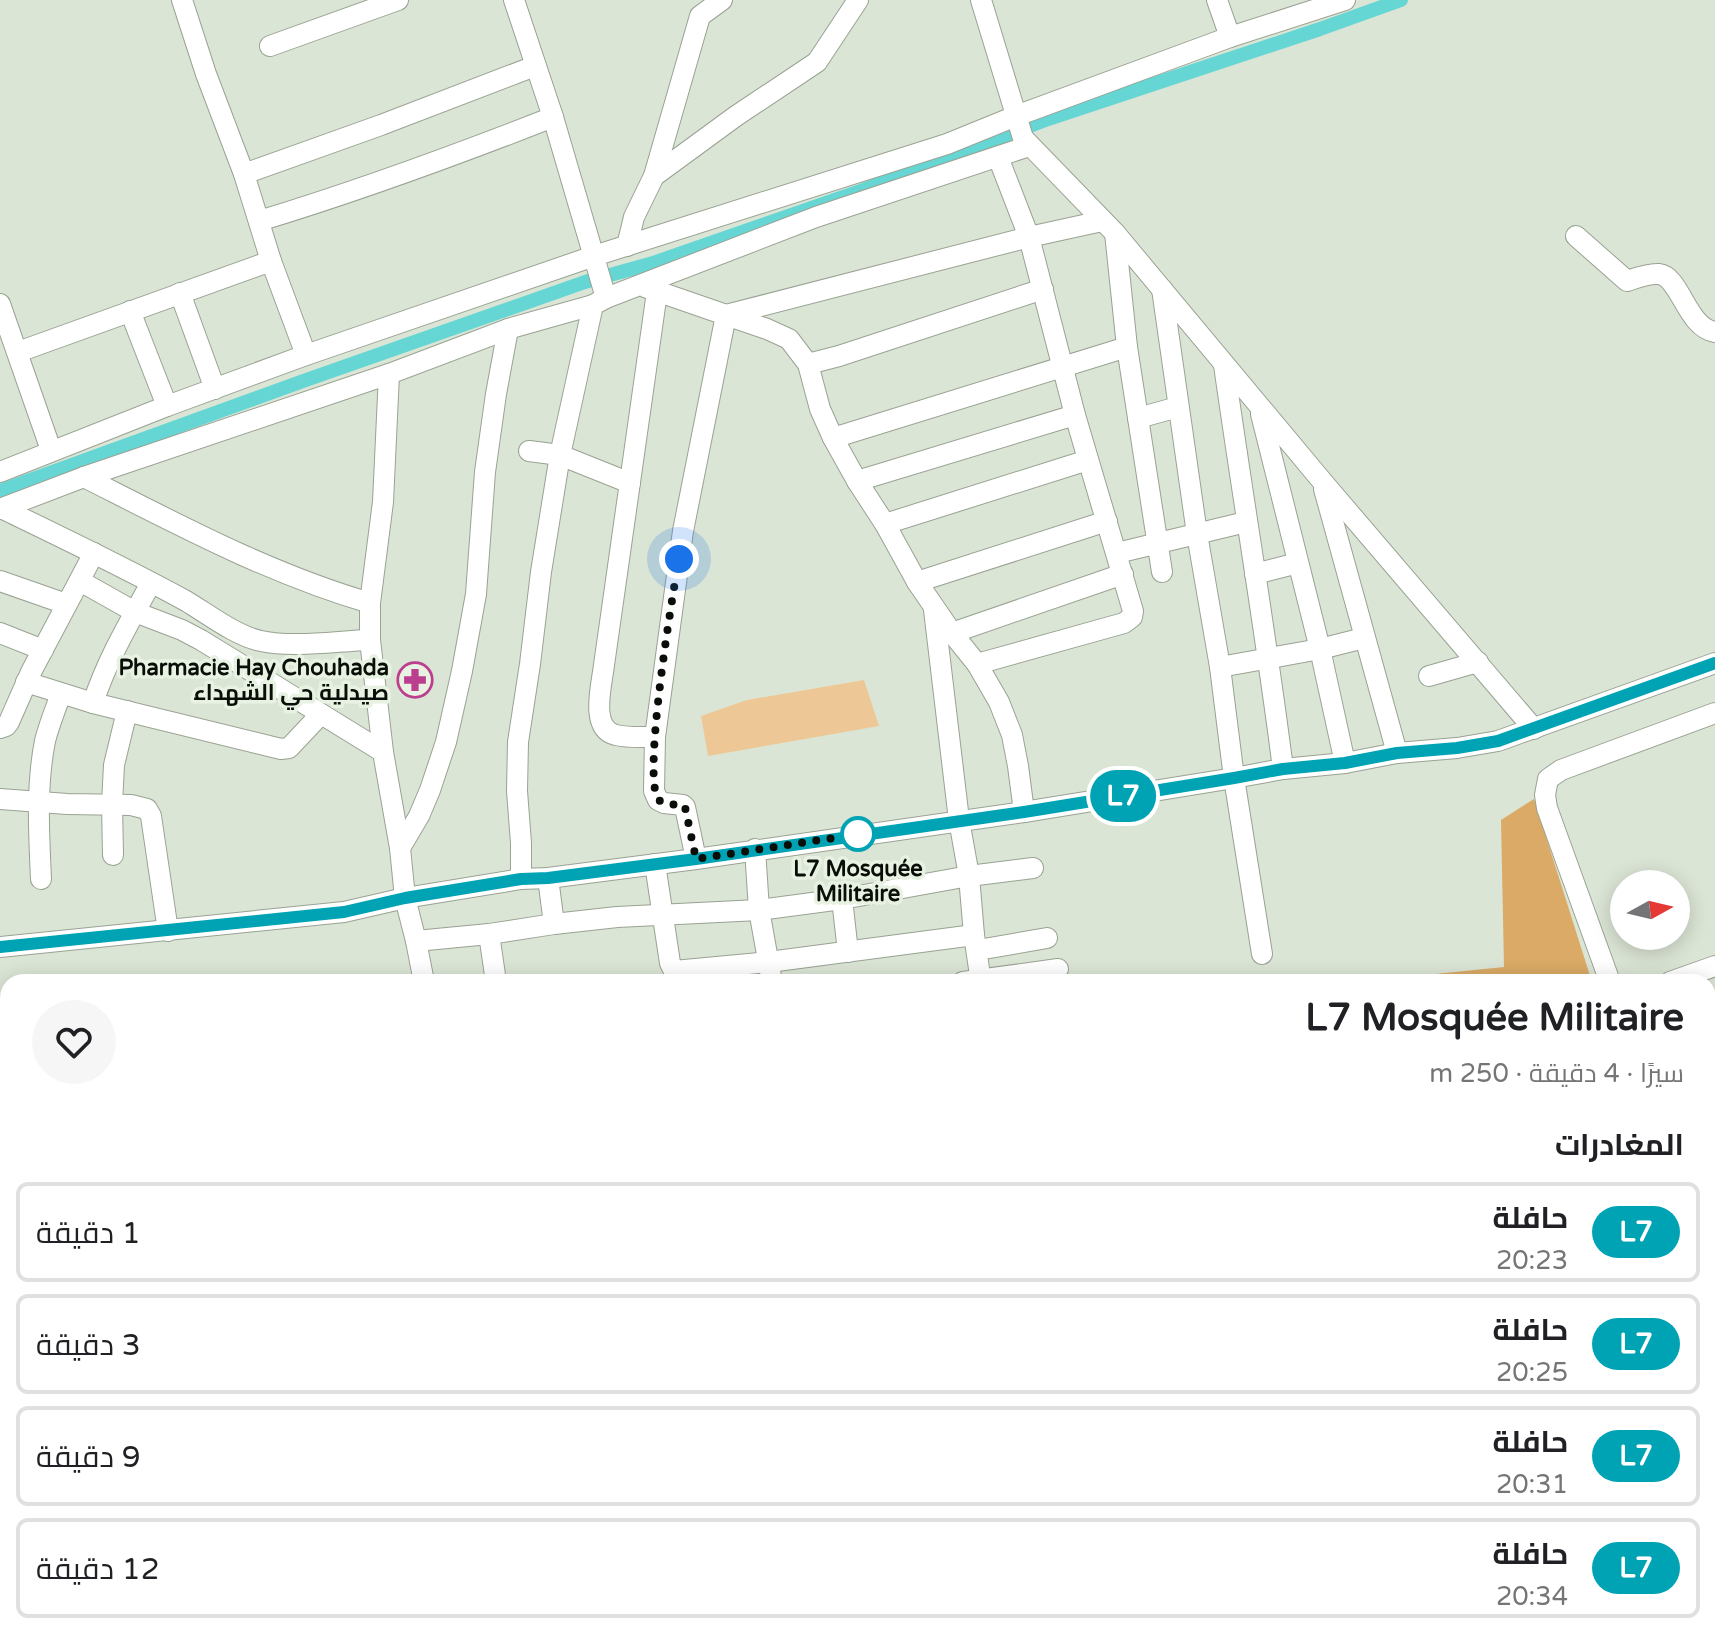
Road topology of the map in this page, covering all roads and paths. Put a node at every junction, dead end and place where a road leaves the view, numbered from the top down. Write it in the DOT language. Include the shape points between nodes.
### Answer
graph roads {
  1 [pos="182,0"];
  2 [pos="398,0"];
  3 [pos="514,0"];
  4 [pos="722,0"];
  5 [pos="858,0"];
  6 [pos="981,0"];
  7 [pos="1217,0"];
  8 [pos="1345,0"];
  9 [pos="1230,37"];
  10 [pos="270,46"];
  11 [pos="535,66"];
  12 [pos="1016,116"];
  13 [pos="553,117"];
  14 [pos="1026,142"];
  15 [pos="998,157"];
  16 [pos="244,174"];
  17 [pos="654,176"];
  18 [pos="259,221"];
  19 [pos="1109,227"];
  20 [pos="1576,236"];
  21 [pos="1029,237"];
  22 [pos="627,246"];
  23 [pos="271,261"];
  24 [pos="599,283"];
  25 [pos="1162,287"];
  26 [pos="649,289"];
  27 [pos="1043,289"];
  28 [pos="180,293"];
  29 [pos="0,304"];
  30 [pos="130,311"];
  31 [pos="726,315"];
  32 [pos="508,329"];
  33 [pos="1715,332"];
  34 [pos="1127,347"];
  35 [pos="18,352"];
  36 [pos="306,355"];
  37 [pos="808,364"];
  38 [pos="1224,364"];
  39 [pos="1063,367"];
  40 [pos="389,374"];
  41 [pos="215,389"];
  42 [pos="167,406"];
  43 [pos="1259,406"];
  44 [pos="1178,407"];
  45 [pos="1075,415"];
  46 [pos="1138,418"];
  47 [pos="833,438"];
  48 [pos="51,450"];
  49 [pos="529,451"];
  50 [pos="560,455"];
  51 [pos="1088,460"];
  52 [pos="0,470"];
  53 [pos="84,477"];
  54 [pos="857,481"];
  55 [pos="1322,481"];
  56 [pos="630,483"];
  57 [pos="0,509"];
  58 [pos="1107,521"];
  59 [pos="1246,522"];
  60 [pos="885,524"];
  61 [pos="1197,534"];
  62 [pos="1157,544"];
  63 [pos="94,553"];
  64 [pos="1117,553"];
  65 [pos="1298,563"];
  66 [pos="1162,572"];
  67 [pos="1123,574"];
  68 [pos="1255,574"];
  69 [pos="0,581"];
  70 [pos="80,581"];
  71 [pos="917,582"];
  72 [pos="151,583"];
  73 [pos="185,601"];
  74 [pos="370,603"];
  75 [pos="66,604"];
  76 [pos="934,606"];
  77 [pos="135,612"];
  78 [pos="168,624"];
  79 [pos="0,633"];
  80 [pos="952,633"];
  81 [pos="1364,638"];
  82 [pos="370,640"];
  83 [pos="1320,649"];
  84 [pos="43,650"];
  85 [pos="1270,659"];
  86 [pos="1478,662"];
  87 [pos="1715,663"];
  88 [pos="977,664"];
  89 [pos="1220,667"];
  90 [pos="1429,676"];
  91 [pos="26,682"];
  92 [pos="61,694"];
  93 [pos="93,703"];
  94 [pos="127,711"];
  95 [pos="1715,713"];
  96 [pos="321,714"];
  97 [pos="0,728"];
  98 [pos="1534,729"];
  99 [pos="655,737"];
  100 [pos="383,752"];
  101 [pos="1397,753"];
  102 [pos="1345,763"];
  103 [pos="1283,769"];
  104 [pos="1234,778"];
  105 [pos="0,799"];
  106 [pos="40,801"];
  107 [pos="112,804"];
  108 [pos="1024,812"];
  109 [pos="959,820"];
  110 [pos="400,848"];
  111 [pos="755,849"];
  112 [pos="113,855"];
  113 [pos="696,859"];
  114 [pos="655,864"];
  115 [pos="1033,868"];
  116 [pos="969,876"];
  117 [pos="548,878"];
  118 [pos="41,879"];
  119 [pos="521,879"];
  120 [pos="405,898"];
  121 [pos="842,899"];
  122 [pos="759,910"];
  123 [pos="663,915"];
  124 [pos="554,924"];
  125 [pos="168,931"];
  126 [pos="489,934"];
  127 [pos="1047,938"];
  128 [pos="416,941"];
  129 [pos="976,942"];
  130 [pos="0,947"];
  131 [pos="848,952"];
  132 [pos="1262,954"];
  133 [pos="1715,966"];
  134 [pos="1058,969"];
  135 [pos="770,972"];
  136 [pos="422,974"];
  137 [pos="495,974"];
  138 [pos="975,974"];
  139 [pos="1023,974"];
  140 [pos="1607,974"];
  141 [pos="1692,974"];
  1 -- 16 [label="street"];
  2 -- 10 [label="street"];
  3 -- 11 [label="street"];
  4 -- 17 [label="street" via="700,16"];
  5 -- 17 [label="street" via="817,62"];
  6 -- 12 [label="street"];
  7 -- 9 [label="street"];
  8 -- 9 [label="street"];
  9 -- 12 [label="street"];
  11 -- 13 [label="street"];
  11 -- 16 [label="street"];
  12 -- 14 [label="street"];
  12 -- 22 [label="street" via="947,144"];
  13 -- 18 [label="street"];
  13 -- 24 [label="street"];
  14 -- 15 [label="street"];
  14 -- 19 [label="street"];
  15 -- 21 [label="street"];
  15 -- 26 [label="street" via="816,217"];
  16 -- 18 [label="street"];
  17 -- 22 [label="street"];
  18 -- 23 [label="street"];
  19 -- 21 [label="street"];
  19 -- 25 [label="street"];
  19 -- 34 [label="street"];
  20 -- 33 [label="street" via="1627,281 1658,274 1668,278 1701,327"];
  21 -- 27 [label="street"];
  21 -- 31 [label="street"];
  22 -- 24 [label="street"];
  23 -- 28 [label="street"];
  23 -- 36 [label="street"];
  24 -- 26 [label="street"];
  24 -- 32 [label="street"];
  24 -- 36 [label="street"];
  24 -- 50 [label="street"];
  25 -- 38 [label="street"];
  25 -- 44 [label="street"];
  26 -- 31 [label="street"];
  26 -- 56 [label="street"];
  27 -- 37 [label="street"];
  27 -- 39 [label="street"];
  28 -- 30 [label="street"];
  28 -- 41 [label="street"];
  29 -- 35 [label="street"];
  30 -- 35 [label="street"];
  30 -- 42 [label="street"];
  31 -- 37 [label="street" via="789,339"];
  31 -- 99 [label="street" via="683,531"];
  32 -- 40 [label="street"];
  32 -- 110 [label="street" via="462,671 430,790"];
  34 -- 39 [label="street"];
  34 -- 46 [label="street"];
  35 -- 48 [label="street"];
  36 -- 41 [label="street"];
  37 -- 47 [label="street"];
  38 -- 43 [label="street"];
  38 -- 59 [label="street"];
  39 -- 45 [label="street"];
  39 -- 47 [label="street"];
  40 -- 53 [label="street"];
  40 -- 74 [label="street" via="383,502"];
  41 -- 42 [label="street"];
  42 -- 48 [label="street"];
  43 -- 55 [label="street"];
  43 -- 65 [label="street"];
  44 -- 46 [label="street"];
  44 -- 61 [label="street"];
  45 -- 51 [label="street"];
  45 -- 54 [label="street"];
  46 -- 62 [label="street"];
  47 -- 54 [label="street"];
  48 -- 52 [label="street"];
  49 -- 50 [label="street"];
  50 -- 56 [label="street"];
  50 -- 119 [label="street" via="518,742"];
  51 -- 58 [label="street"];
  51 -- 60 [label="street"];
  53 -- 57 [label="street"];
  53 -- 74 [label="street" via="273,569"];
  54 -- 60 [label="street"];
  55 -- 81 [label="street"];
  55 -- 86 [label="street"];
  56 -- 99 [label="street" via="599,711 608,732 616,736"];
  57 -- 63 [label="street"];
  58 -- 64 [label="street"];
  58 -- 71 [label="street"];
  59 -- 61 [label="street"];
  59 -- 68 [label="street"];
  60 -- 71 [label="street"];
  61 -- 62 [label="street"];
  61 -- 89 [label="street"];
  62 -- 64 [label="street"];
  62 -- 66 [label="street"];
  63 -- 70 [label="street"];
  63 -- 72 [label="street"];
  64 -- 67 [label="street"];
  65 -- 68 [label="street"];
  65 -- 83 [label="street"];
  67 -- 80 [label="street"];
  67 -- 88 [label="street" via="1133,611 1129,621"];
  68 -- 85 [label="street"];
  69 -- 75 [label="street"];
  70 -- 75 [label="street"];
  70 -- 77 [label="street"];
  71 -- 76 [label="street"];
  72 -- 73 [label="street"];
  72 -- 77 [label="street"];
  73 -- 78 [label="street"];
  73 -- 82 [label="street" via="257,641"];
  74 -- 82 [label="street"];
  75 -- 84 [label="street"];
  76 -- 80 [label="street"];
  76 -- 109 [label="street"];
  77 -- 78 [label="street"];
  77 -- 93 [label="street"];
  78 -- 96 [label="street"];
  79 -- 84 [label="street"];
  80 -- 88 [label="street"];
  81 -- 83 [label="street"];
  81 -- 101 [label="street"];
  82 -- 100 [label="street"];
  83 -- 85 [label="street"];
  83 -- 102 [label="street"];
  84 -- 91 [label="street"];
  85 -- 89 [label="street"];
  85 -- 103 [label="street"];
  86 -- 90 [label="street"];
  86 -- 98 [label="street"];
  87 -- 98 [label="street"];
  88 -- 108 [label="street" via="1012,735"];
  89 -- 104 [label="street"];
  91 -- 92 [label="street"];
  91 -- 97 [label="street" via="9,722"];
  92 -- 93 [label="street"];
  92 -- 106 [label="street" via="45,744"];
  93 -- 94 [label="street"];
  94 -- 96 [label="street" via="281,749 289,748"];
  94 -- 107 [label="street" via="114,765"];
  95 -- 140 [label="street" via="1548,779 1547,808"];
  96 -- 100 [label="street"];
  98 -- 101 [label="street" via="1498,741"];
  99 -- 113 [label="street" via="654,791 658,800 685,807"];
  100 -- 110 [label="street"];
  101 -- 102 [label="street"];
  102 -- 103 [label="street"];
  103 -- 104 [label="street"];
  104 -- 108 [label="street"];
  104 -- 132 [label="street"];
  105 -- 106 [label="street"];
  106 -- 107 [label="street"];
  106 -- 118 [label="street"];
  107 -- 112 [label="street"];
  107 -- 125 [label="street" via="150,811"];
  108 -- 109 [label="street"];
  109 -- 111 [label="street"];
  109 -- 116 [label="street"];
  110 -- 120 [label="street"];
  111 -- 113 [label="street"];
  111 -- 122 [label="street"];
  113 -- 114 [label="street"];
  114 -- 117 [label="street"];
  114 -- 123 [label="street"];
  115 -- 116 [label="street"];
  116 -- 121 [label="street"];
  116 -- 129 [label="street"];
  117 -- 119 [label="street"];
  117 -- 124 [label="street"];
  119 -- 120 [label="street"];
  120 -- 125 [label="street" via="344,912"];
  120 -- 128 [label="street"];
  121 -- 122 [label="street"];
  121 -- 131 [label="street"];
  122 -- 123 [label="street"];
  122 -- 135 [label="street"];
  123 -- 124 [label="street"];
  123 -- 135 [label="street" via="674,971"];
  124 -- 126 [label="street"];
  125 -- 130 [label="street"];
  126 -- 128 [label="street"];
  126 -- 137 [label="street"];
  127 -- 129 [label="street"];
  128 -- 136 [label="street"];
  129 -- 131 [label="street"];
  129 -- 138 [label="street"];
  131 -- 135 [label="street"];
  133 -- 141 [label="street"];
  134 -- 139 [label="street"];
}
